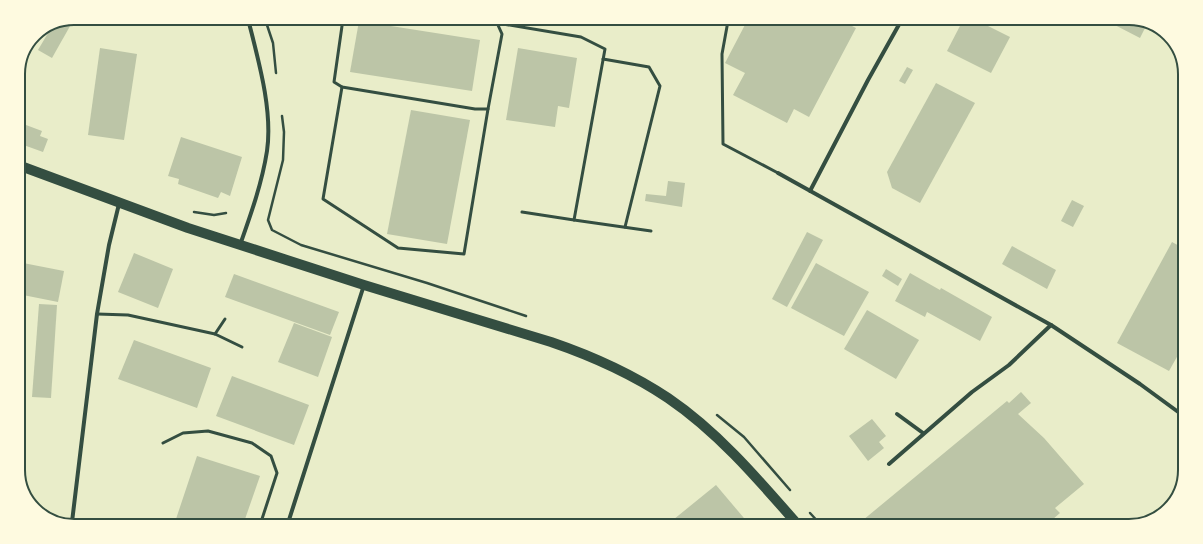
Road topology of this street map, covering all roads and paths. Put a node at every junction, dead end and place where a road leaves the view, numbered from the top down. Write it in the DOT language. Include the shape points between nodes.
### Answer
graph roads {
  1 [pos="249,25"];
  2 [pos="267,25"];
  3 [pos="341,25"];
  4 [pos="498,25"];
  5 [pos="509,25"];
  6 [pos="727,25"];
  7 [pos="899,25"];
  8 [pos="273,43"];
  9 [pos="603,59"];
  10 [pos="342,87"];
  11 [pos="488,109"];
  12 [pos="25,168"];
  13 [pos="778,173"];
  14 [pos="810,191"];
  15 [pos="120,203"];
  16 [pos="194,212"];
  17 [pos="522,212"];
  18 [pos="226,213"];
  19 [pos="574,220"];
  20 [pos="624,227"];
  21 [pos="652,231"];
  22 [pos="240,245"];
  23 [pos="364,285"];
  24 [pos="97,314"];
  25 [pos="225,319"];
  26 [pos="1051,325"];
  27 [pos="215,334"];
  28 [pos="242,347"];
  29 [pos="1178,412"];
  30 [pos="897,414"];
  31 [pos="923,434"];
  32 [pos="163,443"];
  33 [pos="889,464"];
  34 [pos="72,519"];
  35 [pos="262,519"];
  36 [pos="289,519"];
  37 [pos="793,519"];
  1 -- 22 [label="street" via="265,96 267,150 258,191"];
  2 -- 8 [label="path"];
  3 -- 10 [label="lane" via="334,82"];
  4 -- 11 [label="lane" via="502,34"];
  5 -- 9 [label="lane" via="581,37 605,49"];
  6 -- 13 [label="lane" via="722,54 723,144"];
  7 -- 14 [label="street"];
  9 -- 19 [label="lane"];
  9 -- 20 [label="lane" via="649,67 660,86"];
  10 -- 11 [label="lane"];
  10 -- 11 [label="lane" via="323,199 398,248 464,254"];
  12 -- 15 [label="main road"];
  13 -- 14 [label="street"];
  14 -- 26 [label="street"];
  15 -- 22 [label="main road"];
  15 -- 24 [label="street" via="109,245"];
  16 -- 18 [label="path" via="214,215"];
  17 -- 19 [label="lane"];
  19 -- 20 [label="lane"];
  20 -- 21 [label="lane"];
  22 -- 23 [label="main road"];
  23 -- 36 [label="street"];
  23 -- 37 [label="main road" via="575,350 637,379 668,399 714,436 741,461"];
  24 -- 27 [label="lane" via="128,314"];
  24 -- 34 [label="street"];
  25 -- 27 [label="lane"];
  26 -- 29 [label="street"];
  26 -- 31 [label="street" via="1009,365 972,392"];
  27 -- 28 [label="lane"];
  30 -- 31 [label="street"];
  31 -- 33 [label="street"];
  32 -- 35 [label="lane" via="182,433 208,431 252,443 271,456 277,473"];
}
